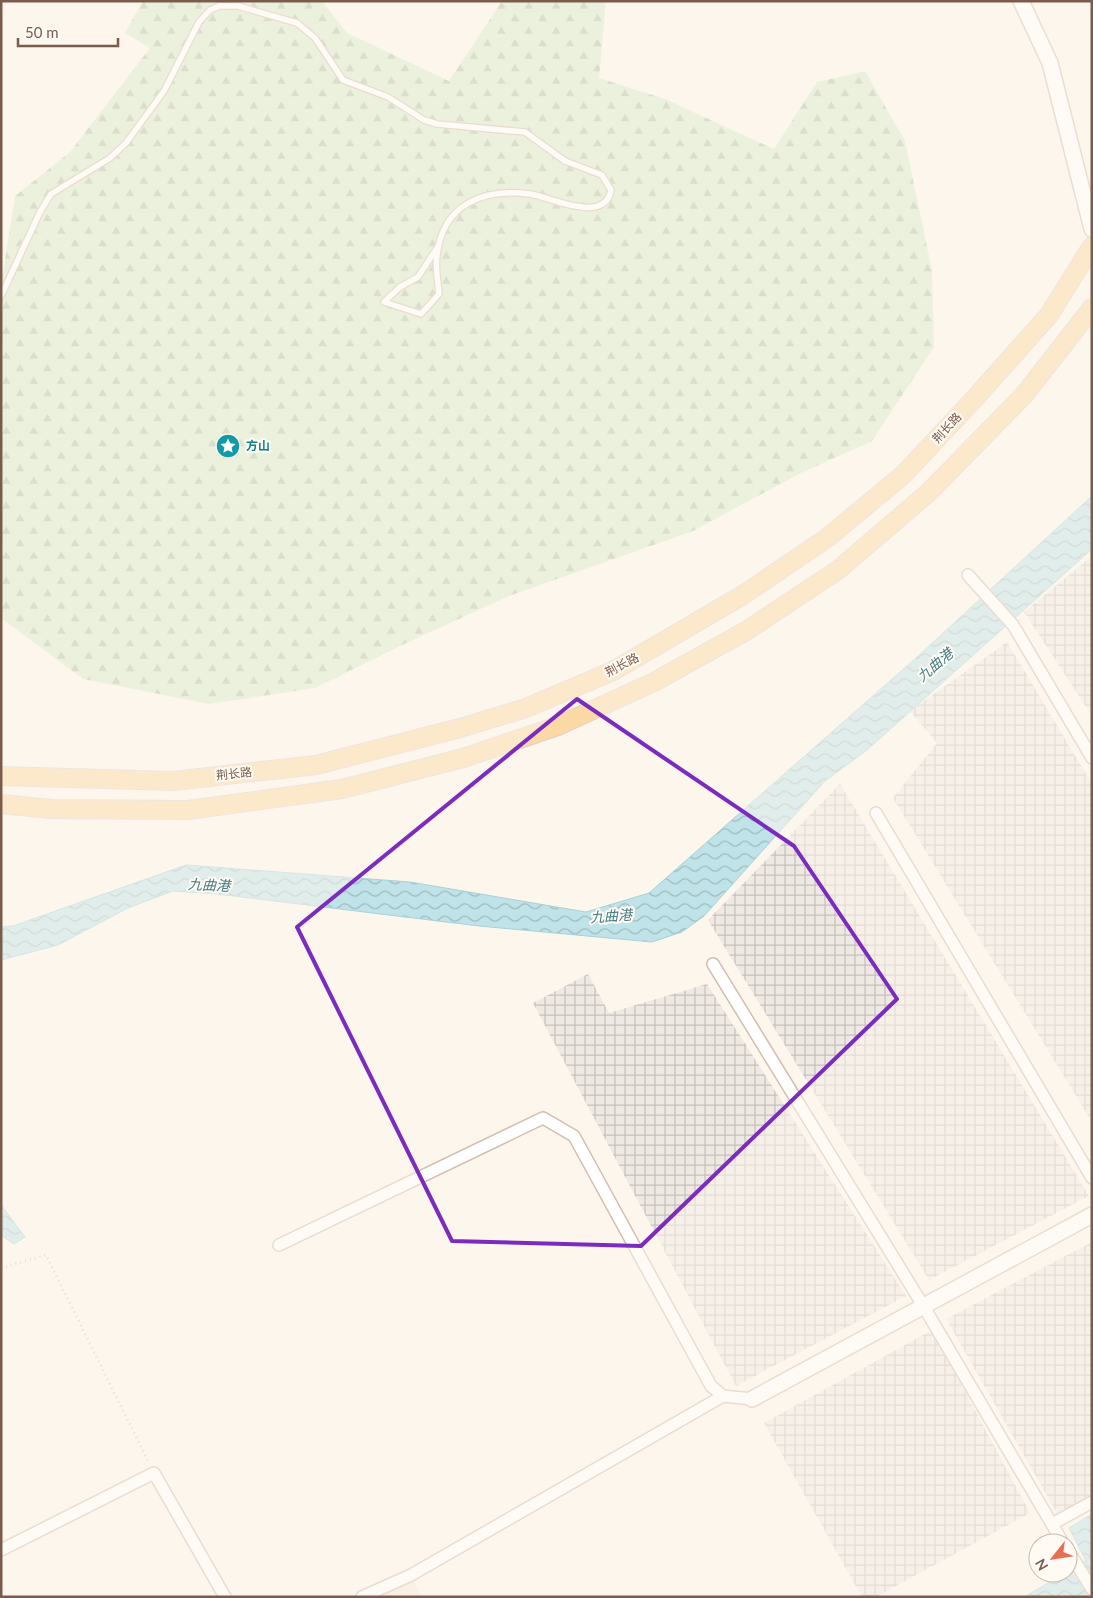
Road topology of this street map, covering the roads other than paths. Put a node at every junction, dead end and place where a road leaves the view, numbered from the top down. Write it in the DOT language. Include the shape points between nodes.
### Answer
graph roads {
  1 [pos="1021,1"];
  2 [pos="1092,229"];
  3 [pos="440,245"];
  4 [pos="1092,246"];
  5 [pos="1,296"];
  6 [pos="1092,308"];
  7 [pos="968,575"];
  8 [pos="1092,758"];
  9 [pos="1,776"];
  10 [pos="1,804"];
  11 [pos="876,814"];
  12 [pos="713,964"];
  13 [pos="1092,1178"];
  14 [pos="1092,1216"];
  15 [pos="279,1245"];
  16 [pos="924,1307"];
  17 [pos="723,1396"];
  18 [pos="752,1399"];
  19 [pos="1092,1502"];
  20 [pos="1052,1524"];
  21 [pos="1058,1533"];
  22 [pos="1,1550"];
  23 [pos="1078,1566"];
  24 [pos="1092,1588"];
  25 [pos="225,1597"];
  26 [pos="362,1597"];
  1 -- 2 [label="street" via="1050,63"];
  3 -- 3 [label="lane" via="437,256 439,294 421,314 384,302 400,287 418,277"];
  3 -- 5 [label="lane" via="444,227 452,215 463,204 479,197 531,194 566,205 589,207 605,203 611,190 602,175 565,161 525,132 436,124 388,97 343,80 315,38 297,23 250,8 219,6 199,22 164,91 126,143 110,158 51,194"];
  4 -- 9 [label="main road, 荆长路" via="1049,314 903,476 812,549 742,595 613,671 516,711 316,765 173,781"];
  6 -- 10 [label="main road" via="1024,395 928,493 838,570 746,631 654,682 558,726 463,758 342,789 188,810 51,809"];
  7 -- 8 [label="street" via="1013,625"];
  11 -- 13 [label="street"];
  12 -- 16 [label="street"];
  14 -- 16 [label="street"];
  15 -- 17 [label="street" via="543,1118 574,1136 711,1386"];
  16 -- 18 [label="street"];
  16 -- 20 [label="street"];
  17 -- 18 [label="street"];
  17 -- 26 [label="street" via="411,1575"];
  19 -- 20 [label="street"];
  20 -- 21 [label="street"];
  22 -- 25 [label="street" via="154,1474"];
  23 -- 24 [label="street"];
}
